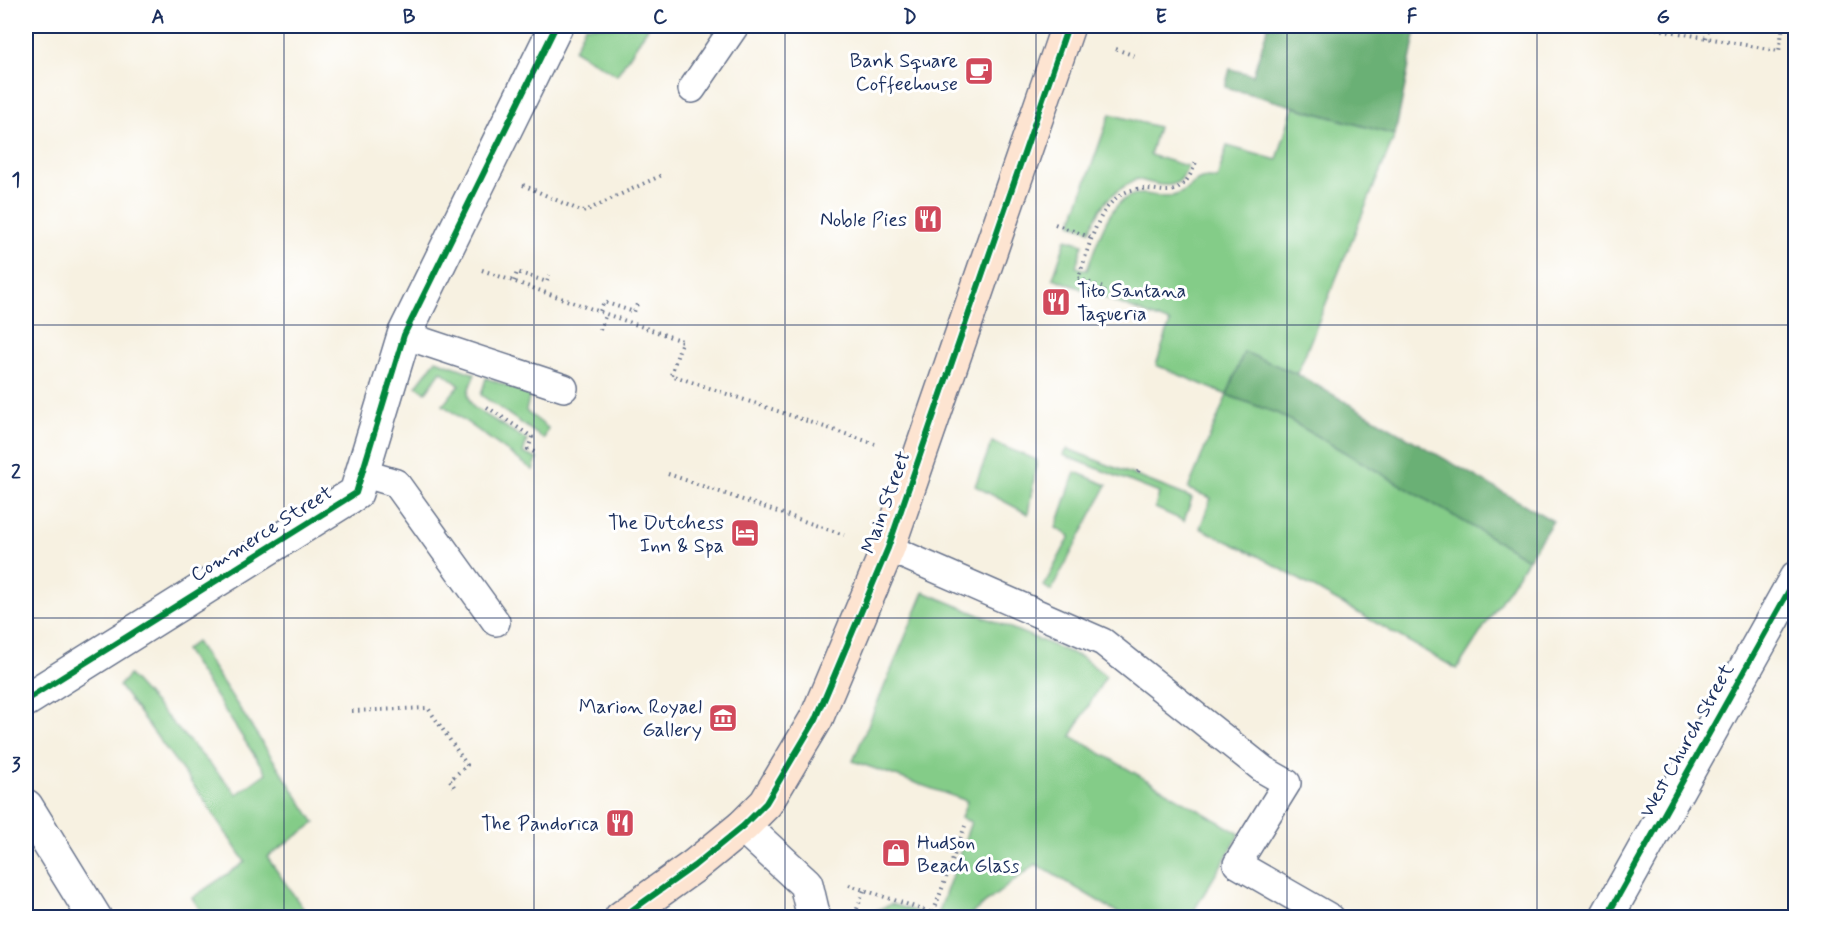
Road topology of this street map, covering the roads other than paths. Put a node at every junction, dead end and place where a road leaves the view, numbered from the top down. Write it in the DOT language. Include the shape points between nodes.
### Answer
graph roads {
  1 [pos="556,26"];
  2 [pos="735,26"];
  3 [pos="1068,26"];
  4 [pos="692,89"];
  5 [pos="404,335"];
  6 [pos="564,388"];
  7 [pos="362,473"];
  8 [pos="888,548"];
  9 [pos="1796,579"];
  10 [pos="496,622"];
  11 [pos="26,700"];
  12 [pos="26,806"];
  13 [pos="743,826"];
  14 [pos="95,918"];
  15 [pos="621,918"];
  16 [pos="814,918"];
  17 [pos="1331,918"];
  18 [pos="1606,918"];
  1 -- 5 [label="street, Commerce Street"];
  2 -- 4 [label="lane"];
  3 -- 8 [label="main road, Main Street"];
  5 -- 6 [label="lane"];
  5 -- 7 [label="street, Commerce Street"];
  7 -- 10 [label="lane" via="396,483"];
  7 -- 11 [label="street, Commerce Street" via="356,493"];
  8 -- 13 [label="main road, Main Street" via="816,719 766,803"];
  8 -- 17 [label="lane" via="1103,642 1264,770 1287,783 1237,864"];
  9 -- 18 [label="street, West Church Street"];
  12 -- 14 [label="street"];
  13 -- 15 [label="main road, Main Street"];
  13 -- 16 [label="street" via="806,884"];
}
